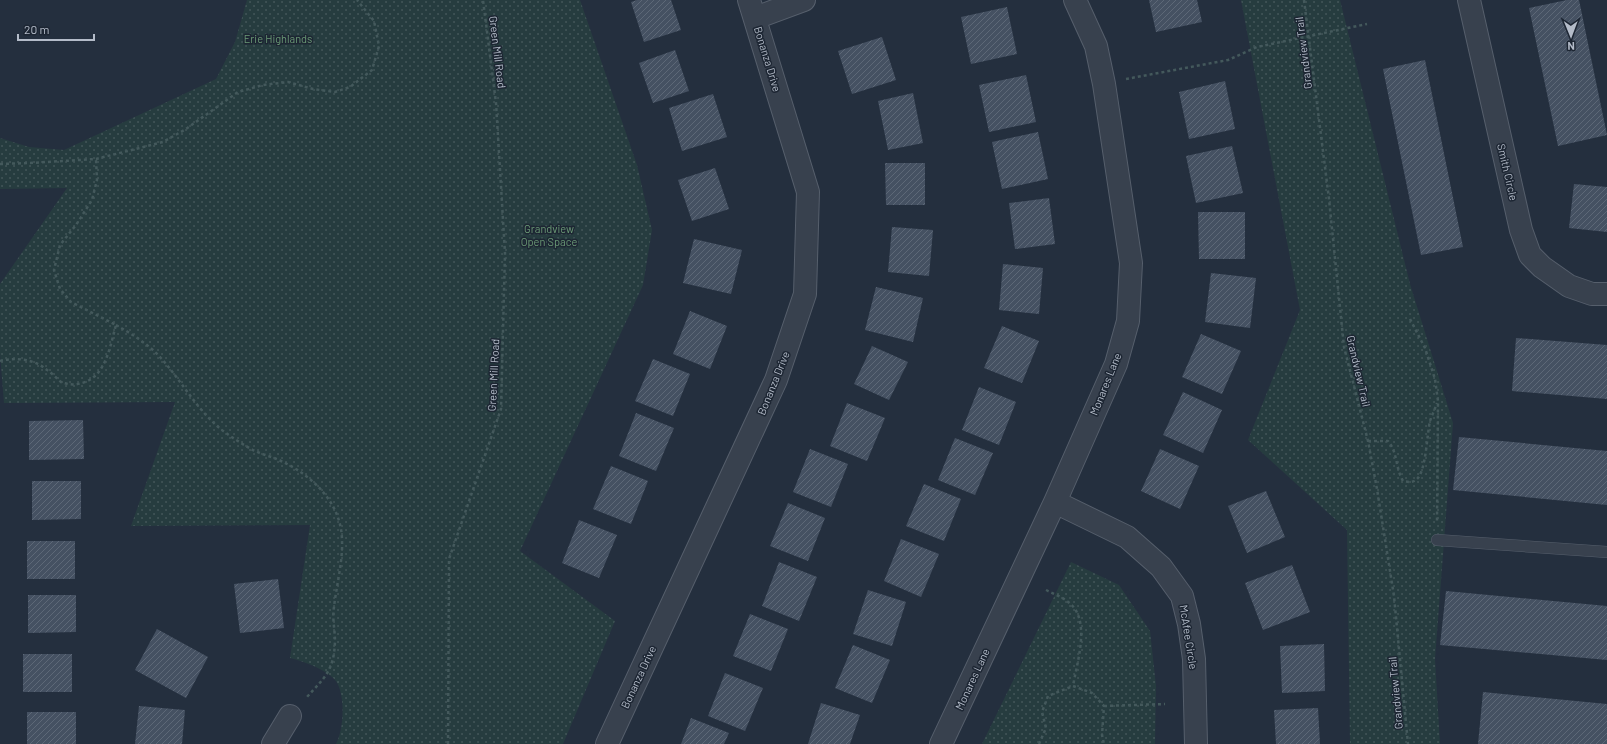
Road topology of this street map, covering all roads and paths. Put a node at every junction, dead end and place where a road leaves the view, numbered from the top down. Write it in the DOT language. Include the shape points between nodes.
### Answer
graph roads {
  1 [pos="357,0"];
  2 [pos="483,0"];
  3 [pos="804,0"];
  4 [pos="1075,0"];
  5 [pos="1304,0"];
  6 [pos="1470,0"];
  7 [pos="752,9"];
  8 [pos="1367,24"];
  9 [pos="1308,37"];
  10 [pos="1104,84"];
  11 [pos="96,159"];
  12 [pos="0,164"];
  13 [pos="1607,294"];
  14 [pos="1410,319"];
  15 [pos="116,325"];
  16 [pos="0,362"];
  17 [pos="1438,401"];
  18 [pos="1368,441"];
  19 [pos="1054,502"];
  20 [pos="1437,540"];
  21 [pos="1607,552"];
  22 [pos="1046,590"];
  23 [pos="319,684"];
  24 [pos="1073,686"];
  25 [pos="1164,704"];
  26 [pos="1104,706"];
  27 [pos="290,716"];
  28 [pos="273,744"];
  29 [pos="448,744"];
  30 [pos="607,744"];
  31 [pos="941,744"];
  32 [pos="1039,744"];
  33 [pos="1104,744"];
  34 [pos="1196,744"];
  35 [pos="1408,744"];
  1 -- 11 [label="path" via="374,21 379,46 372,70 350,87 335,92 288,82 238,92 163,142"];
  2 -- 29 [label="path, Green Mill Road" via="496,103 505,253 501,409 449,559"];
  3 -- 7 [label="street"];
  4 -- 10 [label="street, Monares Lane" via="1096,46"];
  5 -- 9 [label="path, Grandview Trail"];
  6 -- 13 [label="street, Smith Circle" via="1521,230 1530,255 1569,286 1592,294"];
  7 -- 30 [label="street, Bonanza Drive" via="808,192 805,294 776,380"];
  8 -- 9 [label="path"];
  9 -- 10 [label="path" via="1257,48 1228,60"];
  9 -- 18 [label="path, Grandview Trail" via="1329,199 1344,347"];
  10 -- 19 [label="street, Monares Lane" via="1131,263 1128,321 1116,364"];
  11 -- 12 [label="path"];
  11 -- 15 [label="path" via="97,180 92,200 60,245 54,270 60,289 71,302"];
  14 -- 17 [label="path" via="1425,348 1435,379"];
  15 -- 16 [label="path" via="102,371 91,381 75,385 62,382 46,368 27,360 8,359"];
  15 -- 23 [label="path" via="159,356 198,408 217,426 252,449 280,460 308,476 325,494 339,517 342,541 333,612 333,660"];
  17 -- 18 [label="path" via="1430,419 1423,468 1416,481 1402,481 1394,448 1388,441"];
  17 -- 20 [label="path"];
  18 -- 35 [label="path, Grandview Trail" via="1394,596"];
  19 -- 31 [label="street, Monares Lane"];
  19 -- 34 [label="street, McAfee Circle" via="1127,537 1162,567 1182,596 1194,659"];
  20 -- 21 [label="lane"];
  22 -- 24 [label="path" via="1064,598 1075,609 1082,628"];
  24 -- 26 [label="path" via="1092,693"];
  24 -- 32 [label="path" via="1048,696 1042,712 1046,728"];
  25 -- 26 [label="path"];
  26 -- 33 [label="path"];
  27 -- 28 [label="street"];
}
